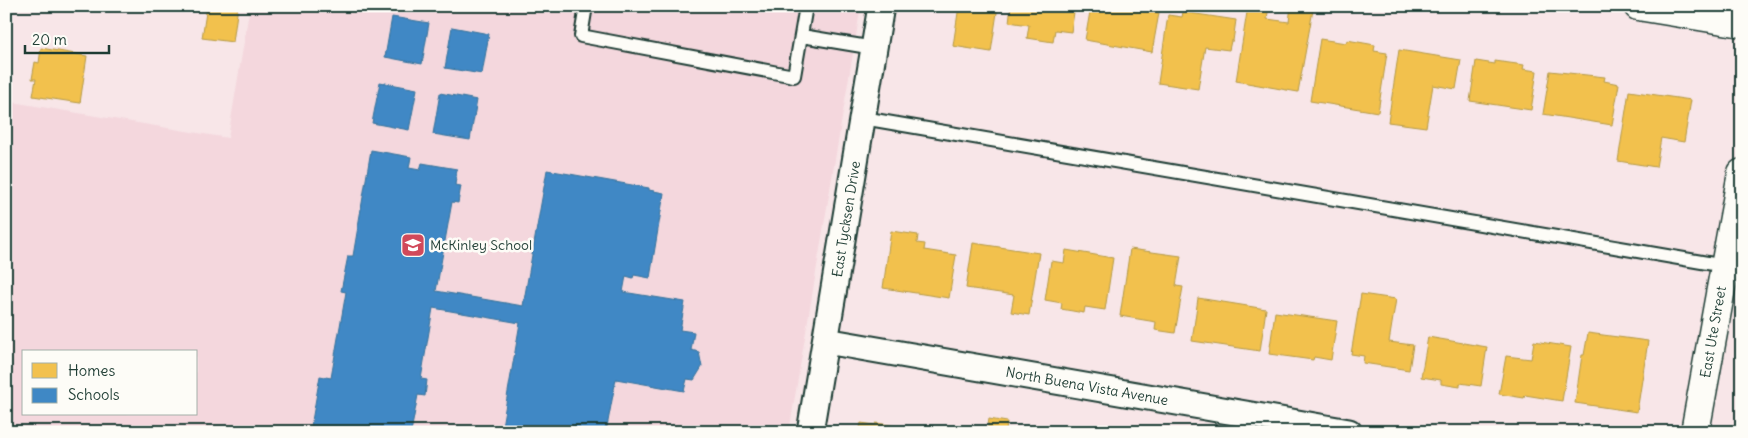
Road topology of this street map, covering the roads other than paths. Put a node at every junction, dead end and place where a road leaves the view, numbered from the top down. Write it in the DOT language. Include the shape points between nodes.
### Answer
graph roads {
  1 [pos="586,6"];
  2 [pos="806,6"];
  3 [pos="880,6"];
  4 [pos="1638,6"];
  5 [pos="1742,23"];
  6 [pos="802,36"];
  7 [pos="874,48"];
  8 [pos="863,118"];
  9 [pos="1742,173"];
  10 [pos="1725,266"];
  11 [pos="826,341"];
  12 [pos="810,432"];
  13 [pos="1348,432"];
  14 [pos="1695,432"];
  1 -- 6 [label="lane" via="581,36 794,76"];
  2 -- 6 [label="lane"];
  3 -- 7 [label="street, East Tycksen Drive"];
  4 -- 5 [label="street"];
  6 -- 7 [label="lane"];
  7 -- 8 [label="street, East Tycksen Drive"];
  8 -- 10 [label="lane"];
  8 -- 11 [label="street, East Tycksen Drive"];
  9 -- 10 [label="street, East Ute Street"];
  10 -- 14 [label="street, East Ute Street"];
  11 -- 12 [label="street, East Tycksen Drive"];
  11 -- 13 [label="street, North Buena Vista Avenue"];
}
